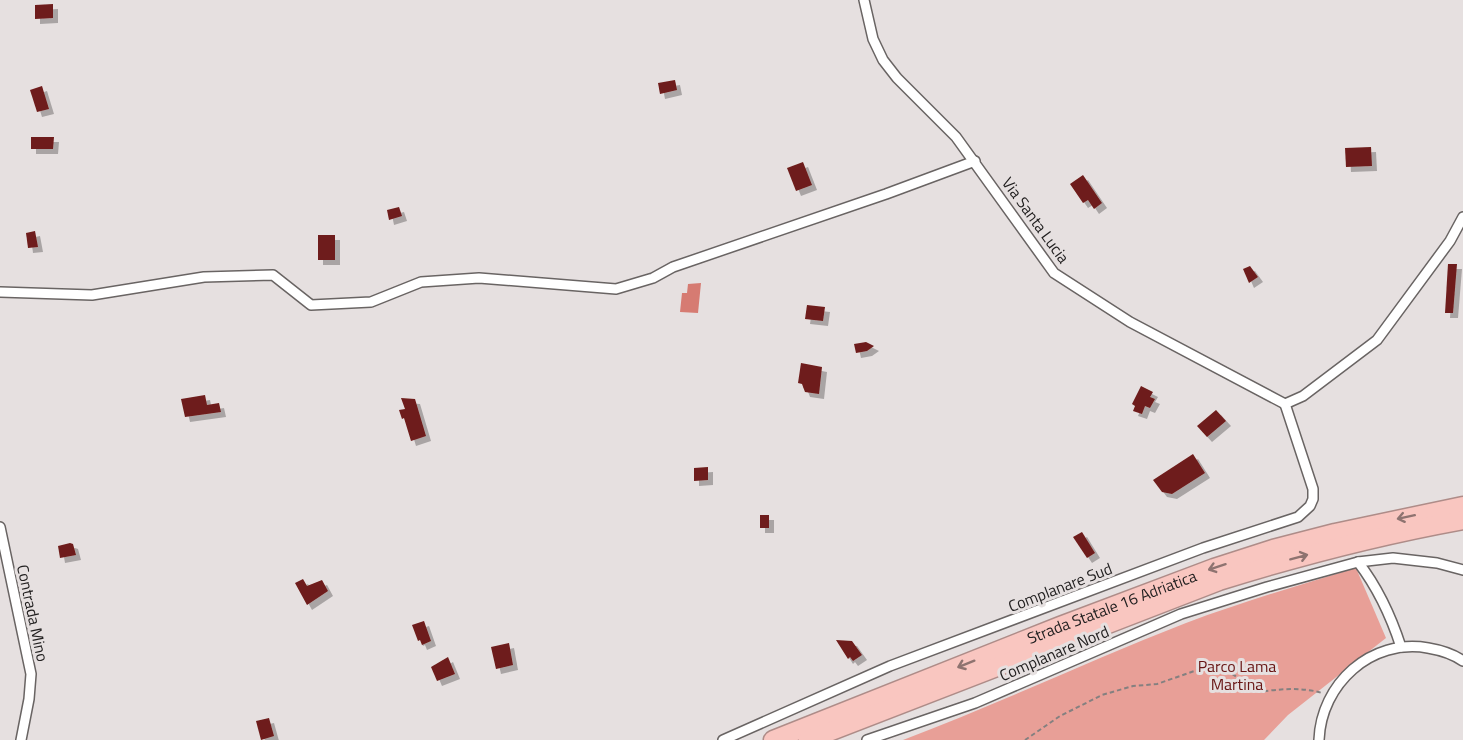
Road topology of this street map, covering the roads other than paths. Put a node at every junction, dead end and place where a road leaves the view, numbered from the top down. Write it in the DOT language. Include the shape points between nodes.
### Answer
graph roads {
  1 [pos="864,0"];
  2 [pos="975,161"];
  3 [pos="1463,217"];
  4 [pos="0,292"];
  5 [pos="1285,404"];
  6 [pos="1463,506"];
  7 [pos="1463,520"];
  8 [pos="0,527"];
  9 [pos="1463,528"];
  10 [pos="1414,529"];
  11 [pos="1358,562"];
  12 [pos="1463,570"];
  13 [pos="1401,647"];
  14 [pos="1463,660"];
  15 [pos="21,740"];
  16 [pos="723,740"];
  17 [pos="773,740"];
  18 [pos="808,740"];
  19 [pos="867,740"];
  20 [pos="1319,740"];
  1 -- 2 [label="street, Via Santa Lucia" via="873,39 883,60"];
  2 -- 4 [label="street" via="616,289 479,278 421,282 371,302 311,305 273,275 204,277 92,296"];
  2 -- 5 [label="street, Via Santa Lucia" via="1054,273 1130,322"];
  3 -- 5 [label="street" via="1450,242 1377,340 1303,396"];
  5 -- 16 [label="street, Complanare Sud" via="1313,489 1310,506 1298,518 1203,548 890,666"];
  6 -- 17 [label="highway, Strada Statale 16 Adriatica, one-way" via="1335,532 1214,568"];
  7 -- 10 [label="highway, Strada Statale 16 Adriatica"];
  8 -- 15 [label="street, Contrada Mino" via="31,674"];
  9 -- 10 [label="highway"];
  18 -- 10 [label="highway, Strada Statale 16 Adriatica, one-way" via="1219,581"];
  11 -- 12 [label="street, Complanare Nord" via="1393,558"];
  11 -- 13 [label="street" via="1373,582"];
  11 -- 19 [label="street, Complanare Nord" via="1181,614 975,703"];
  13 -- 14 [label="street" via="1440,650"];
  13 -- 20 [label="street" via="1367,659 1340,681 1323,712"];
}
